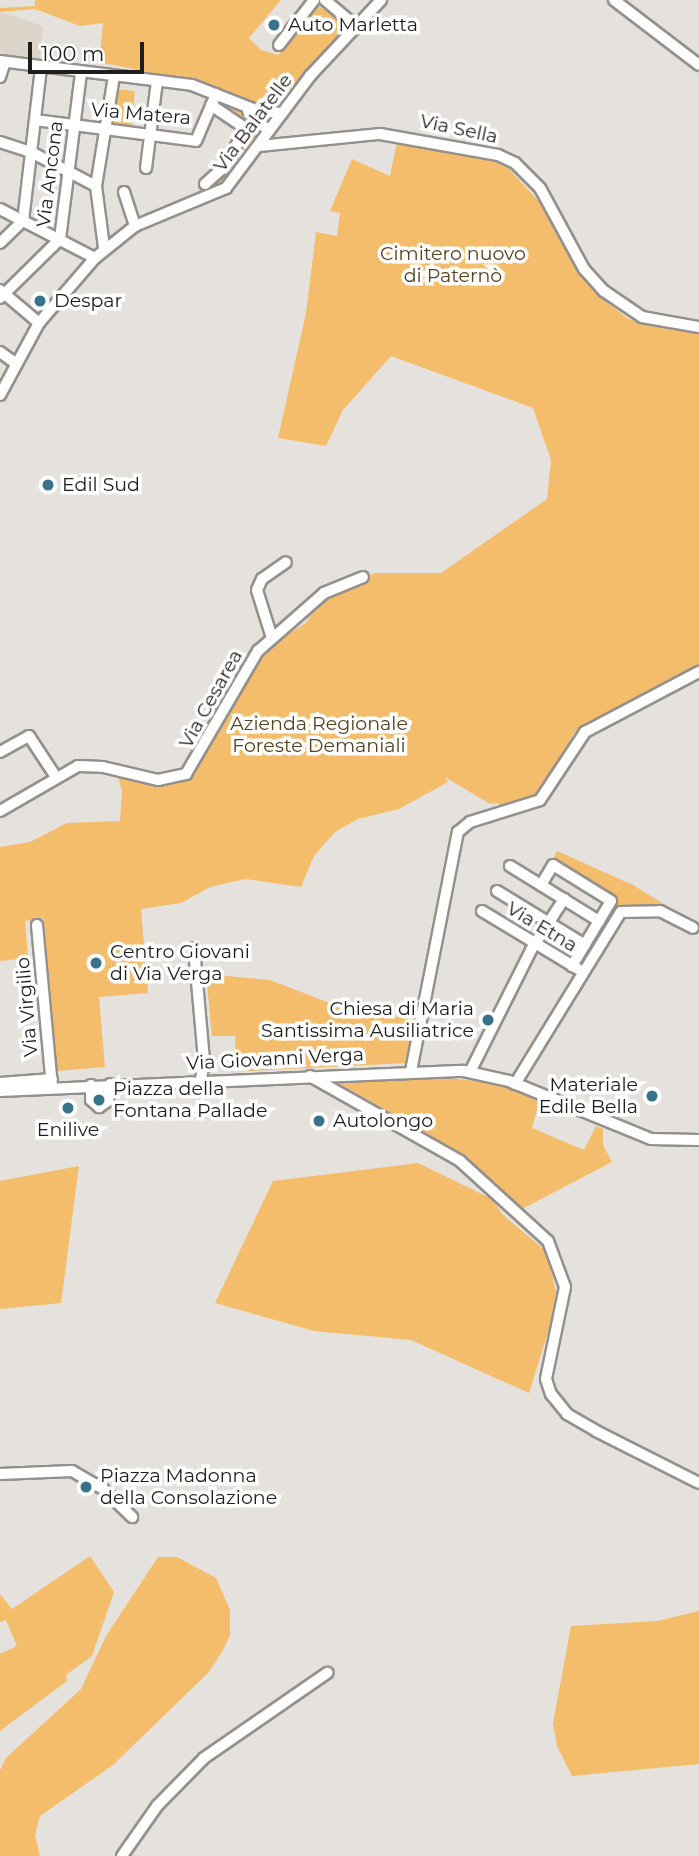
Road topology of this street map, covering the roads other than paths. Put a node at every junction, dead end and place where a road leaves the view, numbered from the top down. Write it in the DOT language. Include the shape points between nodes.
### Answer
graph roads {
  1 [pos="314,0"];
  2 [pos="324,0"];
  3 [pos="381,0"];
  4 [pos="614,0"];
  5 [pos="357,27"];
  6 [pos="279,45"];
  7 [pos="3,62"];
  8 [pos="699,65"];
  9 [pos="41,67"];
  10 [pos="81,73"];
  11 [pos="114,76"];
  12 [pos="0,78"];
  13 [pos="157,81"];
  14 [pos="216,94"];
  15 [pos="236,103"];
  16 [pos="211,105"];
  17 [pos="282,113"];
  18 [pos="35,120"];
  19 [pos="74,125"];
  20 [pos="107,130"];
  21 [pos="269,131"];
  22 [pos="150,135"];
  23 [pos="0,142"];
  24 [pos="259,146"];
  25 [pos="31,152"];
  26 [pos="146,168"];
  27 [pos="68,173"];
  28 [pos="205,184"];
  29 [pos="96,186"];
  30 [pos="124,192"];
  31 [pos="0,209"];
  32 [pos="23,221"];
  33 [pos="135,226"];
  34 [pos="60,239"];
  35 [pos="0,243"];
  36 [pos="104,248"];
  37 [pos="95,258"];
  38 [pos="1,294"];
  39 [pos="39,323"];
  40 [pos="699,327"];
  41 [pos="0,352"];
  42 [pos="15,363"];
  43 [pos="0,395"];
  44 [pos="286,562"];
  45 [pos="363,577"];
  46 [pos="272,638"];
  47 [pos="699,672"];
  48 [pos="0,752"];
  49 [pos="56,777"];
  50 [pos="0,811"];
  51 [pos="510,866"];
  52 [pos="541,885"];
  53 [pos="498,891"];
  54 [pos="564,899"];
  55 [pos="482,911"];
  56 [pos="599,921"];
  57 [pos="549,923"];
  58 [pos="37,925"];
  59 [pos="693,928"];
  60 [pos="535,944"];
  61 [pos="585,945"];
  62 [pos="194,948"];
  63 [pos="572,966"];
  64 [pos="583,972"];
  65 [pos="204,1059"];
  66 [pos="411,1071"];
  67 [pos="470,1072"];
  68 [pos="308,1075"];
  69 [pos="214,1079"];
  70 [pos="201,1080"];
  71 [pos="0,1083"];
  72 [pos="52,1083"];
  73 [pos="110,1084"];
  74 [pos="515,1084"];
  75 [pos="91,1085"];
  76 [pos="0,1091"];
  77 [pos="699,1140"];
  78 [pos="0,1474"];
  79 [pos="699,1483"];
  80 [pos="132,1517"];
  81 [pos="327,1673"];
  82 [pos="122,1856"];
  1 -- 6 [label="street"];
  2 -- 5 [label="street"];
  3 -- 5 [label="street, Via Balatelle"];
  4 -- 8 [label="street"];
  5 -- 17 [label="street, Via Balatelle"];
  7 -- 9 [label="street"];
  7 -- 12 [label="street"];
  9 -- 10 [label="street"];
  9 -- 18 [label="street"];
  10 -- 11 [label="street"];
  10 -- 19 [label="street, Via Ancona"];
  11 -- 13 [label="street"];
  11 -- 20 [label="street"];
  13 -- 14 [label="street"];
  13 -- 22 [label="street"];
  14 -- 15 [label="street"];
  14 -- 16 [label="street, Via Matera"];
  15 -- 17 [label="street"];
  15 -- 21 [label="street"];
  16 -- 22 [label="street, Via Matera" via="196,141"];
  16 -- 28 [label="street" via="245,128 227,164"];
  17 -- 21 [label="street, Via Balatelle"];
  18 -- 19 [label="street, Via Matera"];
  18 -- 25 [label="street"];
  19 -- 20 [label="street, Via Matera"];
  19 -- 27 [label="street, Via Ancona"];
  20 -- 22 [label="street, Via Matera"];
  20 -- 29 [label="street"];
  21 -- 24 [label="street, Via Balatelle"];
  22 -- 26 [label="street"];
  23 -- 25 [label="street"];
  24 -- 33 [label="street, Via Balatelle" via="237,177 217,194"];
  24 -- 40 [label="street, Via Sella" via="380,134 498,155 515,163 540,188 584,269 604,291 642,317"];
  25 -- 27 [label="street"];
  25 -- 32 [label="street"];
  27 -- 29 [label="street"];
  27 -- 34 [label="street, Via Ancona"];
  29 -- 36 [label="street"];
  30 -- 33 [label="street"];
  31 -- 32 [label="street"];
  32 -- 34 [label="street"];
  32 -- 35 [label="street"];
  33 -- 36 [label="street, Via Balatelle"];
  34 -- 37 [label="street"];
  34 -- 38 [label="street, Via Ancona"];
  36 -- 37 [label="street, Via Balatelle"];
  37 -- 39 [label="street, Via Balatelle"];
  38 -- 39 [label="street"];
  39 -- 42 [label="street, Via Balatelle"];
  41 -- 42 [label="street"];
  42 -- 43 [label="street, Via Balatelle"];
  44 -- 46 [label="street" via="262,579 257,590"];
  45 -- 46 [label="street, Via Cesarea" via="324,593"];
  46 -- 49 [label="street, Via Cesarea" via="250,661 186,774 158,780 84,765"];
  47 -- 66 [label="street" via="585,732 540,800 524,809 470,822 458,832"];
  48 -- 49 [label="street" via="29,736"];
  49 -- 50 [label="street, Via Cesarea"];
  51 -- 52 [label="street"];
  52 -- 54 [label="street"];
  52 -- 56 [label="street" via="553,865 611,901"];
  53 -- 57 [label="street"];
  54 -- 56 [label="street"];
  54 -- 57 [label="street"];
  55 -- 60 [label="street, Via Etna"];
  56 -- 61 [label="street"];
  57 -- 60 [label="street"];
  57 -- 61 [label="street"];
  58 -- 72 [label="street, Via Virgilio"];
  59 -- 64 [label="street" via="660,911 621,912"];
  60 -- 63 [label="street, Via Etna"];
  60 -- 67 [label="street"];
  61 -- 63 [label="street"];
  62 -- 65 [label="street"];
  63 -- 64 [label="street, Via Etna"];
  64 -- 74 [label="street"];
  65 -- 69 [label="street"];
  65 -- 70 [label="street"];
  66 -- 67 [label="street, Via Giovanni Verga"];
  66 -- 68 [label="street, Via Giovanni Verga"];
  67 -- 74 [label="street, Via Giovanni Verga"];
  68 -- 69 [label="street, Via Giovanni Verga"];
  68 -- 79 [label="street" via="449,1153 548,1241 565,1287 547,1379 551,1394 567,1414 596,1432"];
  69 -- 70 [label="street, Via Giovanni Verga"];
  70 -- 73 [label="street, Via Giovanni Verga"];
  71 -- 72 [label="street, Via Giovanni Verga"];
  72 -- 75 [label="street, Via Giovanni Verga"];
  72 -- 76 [label="street, Via Giovanni Verga"];
  73 -- 75 [label="street, Via Giovanni Verga"];
  73 -- 75 [label="street" via="108,1101 99,1107 90,1100"];
  74 -- 77 [label="street, Via Giovanni Verga" via="625,1129 667,1141"];
  78 -- 80 [label="street" via="72,1471 102,1488"];
  81 -- 82 [label="street" via="204,1758 157,1806"];
}
